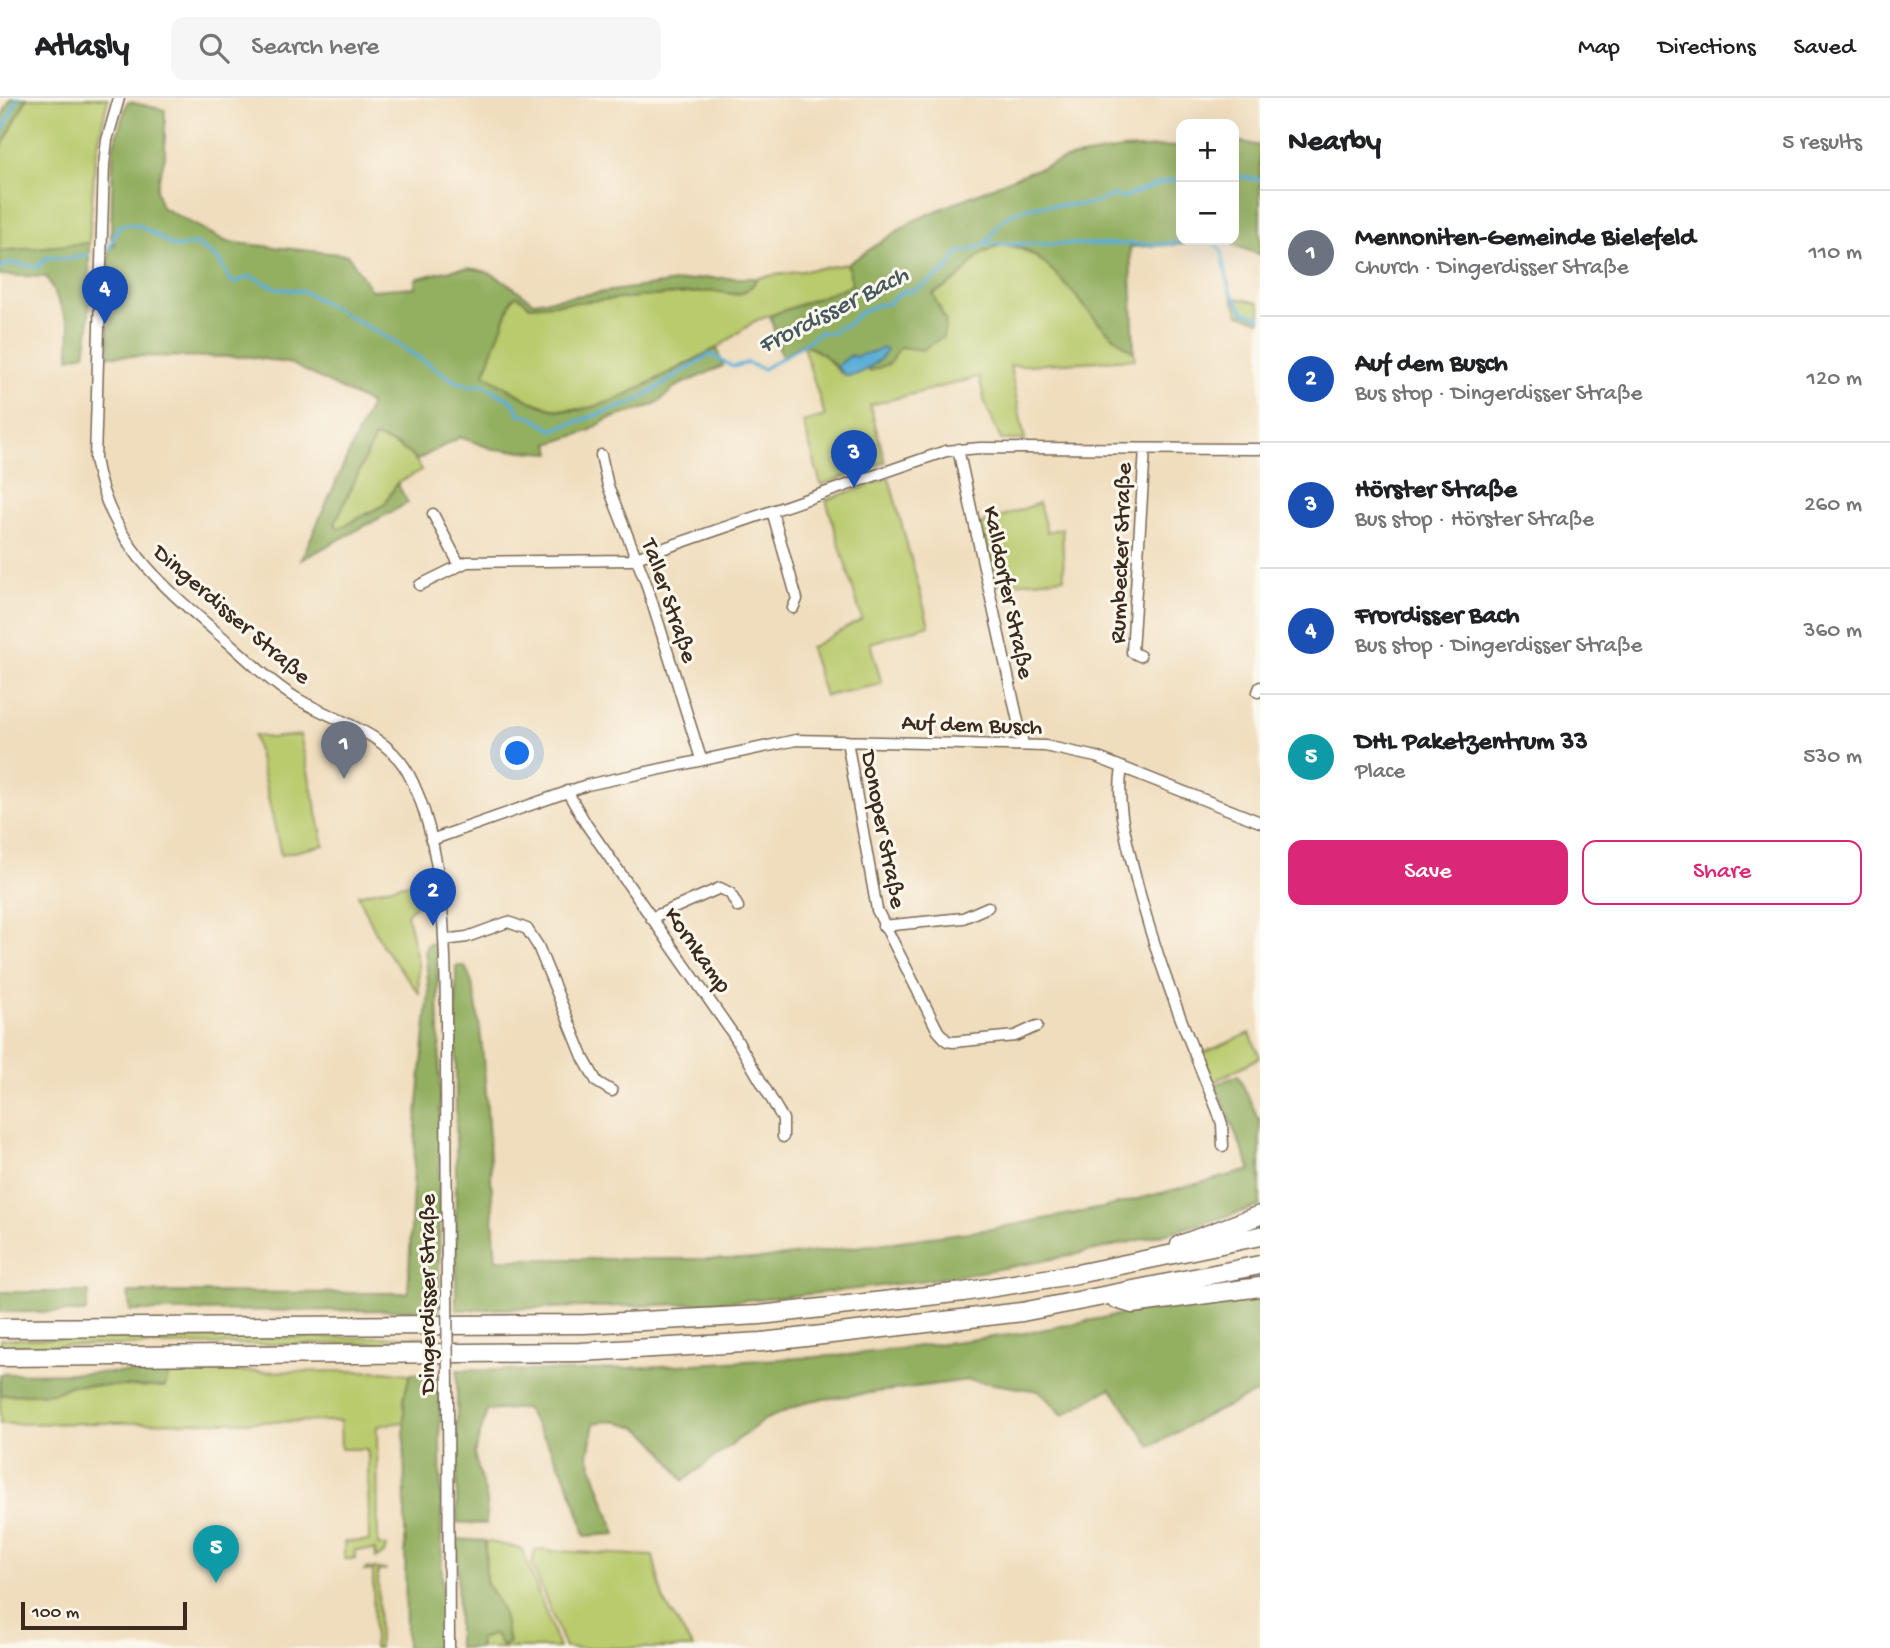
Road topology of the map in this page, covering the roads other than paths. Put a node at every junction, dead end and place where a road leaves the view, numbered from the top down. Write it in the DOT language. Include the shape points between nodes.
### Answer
graph roads {
  1 [pos="119,98"];
  2 [pos="958,449"];
  3 [pos="1145,449"];
  4 [pos="1260,449"];
  5 [pos="601,455"];
  6 [pos="772,511"];
  7 [pos="433,514"];
  8 [pos="638,557"];
  9 [pos="459,564"];
  10 [pos="420,585"];
  11 [pos="793,608"];
  12 [pos="1140,656"];
  13 [pos="847,741"];
  14 [pos="1023,744"];
  15 [pos="701,760"];
  16 [pos="1122,768"];
  17 [pos="567,791"];
  18 [pos="1260,822"];
  19 [pos="430,841"];
  20 [pos="738,907"];
  21 [pos="988,907"];
  22 [pos="651,918"];
  23 [pos="883,926"];
  24 [pos="444,940"];
  25 [pos="1037,1026"];
  26 [pos="612,1091"];
  27 [pos="783,1136"];
  28 [pos="1223,1146"];
  29 [pos="1260,1215"];
  30 [pos="1260,1236"];
  31 [pos="1142,1261"];
  32 [pos="1260,1265"];
  33 [pos="1260,1287"];
  34 [pos="1109,1297"];
  35 [pos="0,1328"];
  36 [pos="0,1357"];
  37 [pos="449,1648"];
  1 -- 19 [label="street, Dingerdisser Straße" via="107,140 101,244 94,459 102,492 119,530 154,578 277,684 391,751 415,787"];
  2 -- 3 [label="street"];
  2 -- 6 [label="street"];
  2 -- 14 [label="street, Kalldorfer Straße"];
  3 -- 4 [label="street"];
  3 -- 12 [label="street, Rumbecker Straße" via="1132,652"];
  5 -- 8 [label="street, Taller Straße" via="608,486"];
  6 -- 8 [label="street"];
  6 -- 11 [label="street" via="797,599"];
  7 -- 9 [label="street"];
  8 -- 9 [label="street"];
  8 -- 15 [label="street, Taller Straße"];
  9 -- 10 [label="street"];
  13 -- 14 [label="street, Auf dem Busch"];
  13 -- 15 [label="street, Auf dem Busch" via="796,740"];
  13 -- 23 [label="street, Donoper Straße"];
  14 -- 16 [label="street, Auf dem Busch" via="1078,752"];
  15 -- 17 [label="street, Auf dem Busch"];
  16 -- 18 [label="street, Auf dem Busch"];
  16 -- 28 [label="street" via="1120,806 1145,918 1217,1109"];
  17 -- 19 [label="street, Auf dem Busch"];
  17 -- 22 [label="street, Kornkamp"];
  19 -- 24 [label="street, Dingerdisser Straße"];
  20 -- 22 [label="street" via="730,893 720,888"];
  21 -- 23 [label="street, Donoper Straße" via="963,918"];
  22 -- 27 [label="street, Kornkamp" via="740,1046 783,1119"];
  23 -- 25 [label="street, Donoper Straße" via="947,1041 1015,1036"];
  24 -- 26 [label="street" via="508,922 527,929 591,1074"];
  24 -- 37 [label="street, Dingerdisser Straße, bridge"];
  29 -- 31 [label="highway"];
  30 -- 31 [label="highway"];
  31 -- 35 [label="highway" via="963,1292 676,1320"];
  32 -- 34 [label="highway"];
  33 -- 34 [label="highway" via="1132,1304"];
  34 -- 36 [label="highway" via="883,1330 609,1351"];
}
